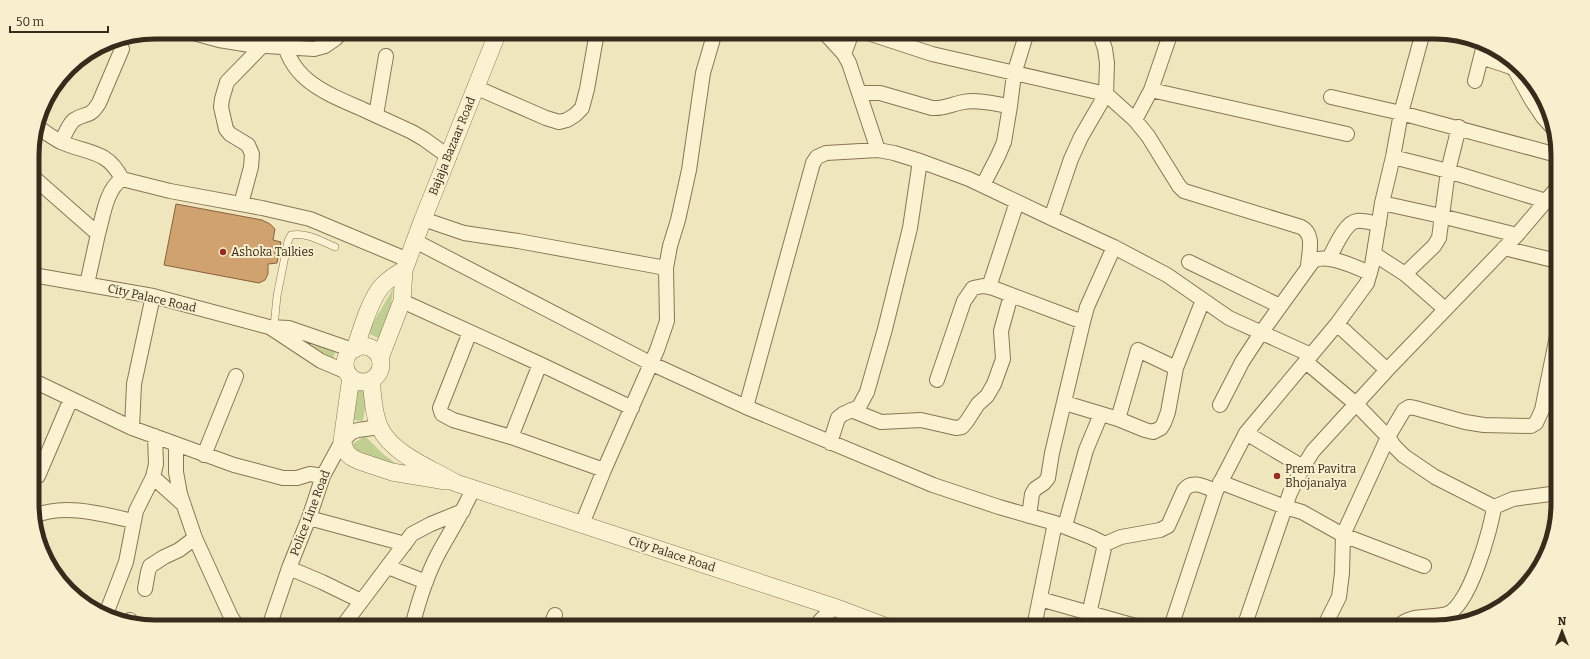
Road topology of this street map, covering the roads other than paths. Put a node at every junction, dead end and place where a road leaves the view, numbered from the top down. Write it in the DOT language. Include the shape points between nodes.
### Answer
graph roads {
  1 [pos="215,39"];
  2 [pos="283,39"];
  3 [pos="335,39"];
  4 [pos="495,39"];
  5 [pos="596,39"];
  6 [pos="713,39"];
  7 [pos="830,39"];
  8 [pos="849,39"];
  9 [pos="886,39"];
  10 [pos="1025,39"];
  11 [pos="1102,39"];
  12 [pos="1169,39"];
  13 [pos="1421,39"];
  14 [pos="262,46"];
  15 [pos="284,46"];
  16 [pos="122,49"];
  17 [pos="1482,51"];
  18 [pos="844,54"];
  19 [pos="386,56"];
  20 [pos="1506,64"];
  21 [pos="1014,74"];
  22 [pos="1517,74"];
  23 [pos="1475,81"];
  24 [pos="475,87"];
  25 [pos="1151,90"];
  26 [pos="859,93"];
  27 [pos="1106,94"];
  28 [pos="1331,97"];
  29 [pos="1010,106"];
  30 [pos="1401,113"];
  31 [pos="376,116"];
  32 [pos="1545,119"];
  33 [pos="1135,120"];
  34 [pos="1459,127"];
  35 [pos="42,130"];
  36 [pos="1347,134"];
  37 [pos="61,142"];
  38 [pos="878,150"];
  39 [pos="1551,153"];
  40 [pos="449,157"];
  41 [pos="1393,157"];
  42 [pos="920,161"];
  43 [pos="1448,171"];
  44 [pos="122,179"];
  45 [pos="39,182"];
  46 [pos="983,185"];
  47 [pos="1551,195"];
  48 [pos="1546,201"];
  49 [pos="1017,202"];
  50 [pos="1382,203"];
  51 [pos="241,204"];
  52 [pos="1441,216"];
  53 [pos="1051,218"];
  54 [pos="423,219"];
  55 [pos="1379,224"];
  56 [pos="98,234"];
  57 [pos="1517,235"];
  58 [pos="415,241"];
  59 [pos="335,247"];
  60 [pos="1114,247"];
  61 [pos="1504,248"];
  62 [pos="1374,254"];
  63 [pos="1329,258"];
  64 [pos="1551,260"];
  65 [pos="1189,262"];
  66 [pos="406,265"];
  67 [pos="1308,266"];
  68 [pos="666,268"];
  69 [pos="1370,272"];
  70 [pos="1405,274"];
  71 [pos="39,279"];
  72 [pos="87,284"];
  73 [pos="989,287"];
  74 [pos="1012,295"];
  75 [pos="153,296"];
  76 [pos="1203,300"];
  77 [pos="402,301"];
  78 [pos="1280,306"];
  79 [pos="1446,309"];
  80 [pos="1083,322"];
  81 [pos="1338,324"];
  82 [pos="271,327"];
  83 [pos="470,332"];
  84 [pos="1261,333"];
  85 [pos="354,349"];
  86 [pos="380,358"];
  87 [pos="1309,359"];
  88 [pos="650,363"];
  89 [pos="540,364"];
  90 [pos="1176,368"];
  91 [pos="1551,368"];
  92 [pos="1387,370"];
  93 [pos="349,374"];
  94 [pos="236,376"];
  95 [pos="371,380"];
  96 [pos="937,380"];
  97 [pos="39,383"];
  98 [pos="71,398"];
  99 [pos="1065,403"];
  100 [pos="1356,404"];
  101 [pos="1220,405"];
  102 [pos="746,407"];
  103 [pos="632,408"];
  104 [pos="851,410"];
  105 [pos="1101,414"];
  106 [pos="1118,419"];
  107 [pos="380,427"];
  108 [pos="132,428"];
  109 [pos="1246,433"];
  110 [pos="155,436"];
  111 [pos="1388,436"];
  112 [pos="511,437"];
  113 [pos="342,441"];
  114 [pos="830,443"];
  115 [pos="176,445"];
  116 [pos="204,455"];
  117 [pos="1303,467"];
  118 [pos="604,470"];
  119 [pos="39,474"];
  120 [pos="154,476"];
  121 [pos="323,476"];
  122 [pos="456,483"];
  123 [pos="1218,486"];
  124 [pos="473,489"];
  125 [pos="1551,494"];
  126 [pos="184,506"];
  127 [pos="1285,507"];
  128 [pos="1494,507"];
  129 [pos="463,512"];
  130 [pos="39,514"];
  131 [pos="1029,516"];
  132 [pos="309,518"];
  133 [pos="133,521"];
  134 [pos="582,524"];
  135 [pos="1060,524"];
  136 [pos="1343,534"];
  137 [pos="195,538"];
  138 [pos="405,544"];
  139 [pos="1105,544"];
  140 [pos="1424,566"];
  141 [pos="388,567"];
  142 [pos="289,568"];
  143 [pos="426,582"];
  144 [pos="145,589"];
  145 [pos="1040,599"];
  146 [pos="361,601"];
  147 [pos="834,608"];
  148 [pos="108,610"];
  149 [pos="1090,614"];
  150 [pos="233,620"];
  151 [pos="272,620"];
  152 [pos="350,620"];
  153 [pos="414,620"];
  154 [pos="821,620"];
  155 [pos="867,620"];
  156 [pos="1036,620"];
  157 [pos="1113,620"];
  158 [pos="1173,620"];
  159 [pos="1246,620"];
  160 [pos="1328,620"];
  161 [pos="1409,620"];
  1 -- 14 [label="street"];
  2 -- 15 [label="street"];
  3 -- 15 [label="street" via="325,46 314,49"];
  4 -- 24 [label="street, Bajaja Bazaar Road"];
  5 -- 24 [label="street" via="582,108 567,120 559,122 546,118"];
  6 -- 68 [label="street" via="703,73 689,170"];
  7 -- 18 [label="street"];
  8 -- 18 [label="street"];
  9 -- 21 [label="street" via="932,54"];
  10 -- 21 [label="street"];
  11 -- 27 [label="street" via="1107,63"];
  12 -- 25 [label="street"];
  13 -- 30 [label="street"];
  14 -- 15 [label="street"];
  14 -- 51 [label="street" via="227,82 222,99 221,107 226,129 248,145 252,154"];
  15 -- 31 [label="street" via="290,60 314,85"];
  16 -- 37 [label="street" via="97,106 88,115 73,121"];
  17 -- 20 [label="street"];
  17 -- 23 [label="street"];
  18 -- 26 [label="street"];
  19 -- 31 [label="street"];
  21 -- 27 [label="street"];
  21 -- 29 [label="street"];
  22 -- 32 [label="street"];
  24 -- 40 [label="street, Bajaja Bazaar Road"];
  25 -- 33 [label="street"];
  25 -- 36 [label="street"];
  26 -- 29 [label="street" via="880,93 940,109 962,102"];
  26 -- 38 [label="street"];
  27 -- 33 [label="street"];
  27 -- 53 [label="street" via="1071,159"];
  28 -- 30 [label="street"];
  29 -- 46 [label="street" via="1004,142"];
  30 -- 34 [label="street"];
  30 -- 41 [label="street"];
  31 -- 40 [label="street" via="420,136"];
  33 -- 67 [label="street" via="1184,192 1307,230 1310,235"];
  34 -- 39 [label="street"];
  34 -- 43 [label="street"];
  35 -- 37 [label="street"];
  37 -- 44 [label="street" via="107,159"];
  38 -- 42 [label="street"];
  38 -- 102 [label="street" via="826,153 817,157 813,163"];
  40 -- 54 [label="street, Bajaja Bazaar Road"];
  41 -- 43 [label="street"];
  41 -- 50 [label="street"];
  42 -- 46 [label="street"];
  42 -- 104 [label="street" via="910,228 878,358 864,400 859,407"];
  43 -- 48 [label="street"];
  43 -- 52 [label="street"];
  44 -- 51 [label="street"];
  44 -- 56 [label="street" via="111,191"];
  45 -- 56 [label="street"];
  46 -- 49 [label="street"];
  47 -- 48 [label="street"];
  48 -- 57 [label="street"];
  49 -- 53 [label="street"];
  49 -- 73 [label="street"];
  50 -- 52 [label="street"];
  50 -- 55 [label="street"];
  51 -- 66 [label="street" via="310,219"];
  52 -- 57 [label="street"];
  52 -- 70 [label="street" via="1439,238"];
  53 -- 60 [label="street"];
  54 -- 58 [label="street, Bajaja Bazaar Road"];
  54 -- 68 [label="street" via="464,233"];
  55 -- 62 [label="street"];
  55 -- 63 [label="street" via="1357,221 1350,223"];
  56 -- 72 [label="street"];
  57 -- 61 [label="street"];
  58 -- 66 [label="street, Bajaja Bazaar Road"];
  58 -- 88 [label="street"];
  59 -- 82 [label="lane" via="307,236 291,235"];
  60 -- 76 [label="street" via="1167,275"];
  60 -- 80 [label="street" via="1087,307"];
  61 -- 64 [label="street"];
  61 -- 79 [label="street"];
  62 -- 69 [label="street"];
  62 -- 70 [label="street"];
  63 -- 67 [label="street" via="1318,258"];
  63 -- 69 [label="street"];
  65 -- 78 [label="street"];
  66 -- 77 [label="street"];
  66 -- 85 [label="street" via="381,287"];
  67 -- 78 [label="street"];
  68 -- 88 [label="street" via="667,320"];
  69 -- 81 [label="street" via="1361,292"];
  70 -- 79 [label="street"];
  71 -- 72 [label="street, City Palace Road"];
  72 -- 75 [label="street, City Palace Road"];
  73 -- 74 [label="street"];
  73 -- 96 [label="street" via="973,288 968,294"];
  74 -- 80 [label="street"];
  74 -- 104 [label="street" via="1001,331 1003,359 994,384 962,426 956,428 921,420 881,422"];
  75 -- 82 [label="street, City Palace Road"];
  75 -- 108 [label="street" via="134,384"];
  76 -- 84 [label="street" via="1229,318"];
  76 -- 90 [label="street"];
  77 -- 83 [label="street"];
  77 -- 86 [label="street"];
  78 -- 84 [label="street"];
  79 -- 92 [label="street"];
  80 -- 99 [label="street"];
  81 -- 87 [label="street"];
  81 -- 92 [label="street"];
  82 -- 85 [label="street" via="289,328"];
  82 -- 93 [label="street" via="321,361"];
  83 -- 89 [label="street"];
  83 -- 112 [label="street" via="440,408 442,414 453,420"];
  84 -- 87 [label="street"];
  84 -- 101 [label="street" via="1242,362"];
  85 -- 86 [label="street" via="372,349"];
  85 -- 93 [label="street" via="346,358 345,364"];
  86 -- 95 [label="street" via="378,375"];
  87 -- 100 [label="street"];
  87 -- 109 [label="street" via="1250,425"];
  88 -- 102 [label="street"];
  88 -- 103 [label="street"];
  89 -- 103 [label="street"];
  89 -- 112 [label="street"];
  90 -- 106 [label="street" via="1168,412 1161,428 1153,432"];
  90 -- 106 [label="street" via="1138,350"];
  91 -- 111 [label="street" via="1540,418 1536,424 1523,426 1465,422 1409,407 1404,410"];
  92 -- 100 [label="street"];
  93 -- 95 [label="street" via="357,381"];
  93 -- 113 [label="street"];
  94 -- 116 [label="street"];
  95 -- 107 [label="street, City Palace Road"];
  97 -- 98 [label="street"];
  98 -- 108 [label="street"];
  98 -- 119 [label="street"];
  99 -- 105 [label="street"];
  99 -- 131 [label="street" via="1048,478 1032,494"];
  100 -- 111 [label="street"];
  100 -- 117 [label="street" via="1313,451"];
  102 -- 114 [label="street"];
  103 -- 118 [label="street"];
  104 -- 114 [label="street" via="838,418"];
  105 -- 106 [label="street"];
  105 -- 135 [label="street"];
  107 -- 113 [label="street, Police Line Road" via="352,432"];
  107 -- 122 [label="street, City Palace Road" via="386,439 411,458"];
  108 -- 110 [label="street"];
  109 -- 117 [label="street"];
  109 -- 123 [label="street"];
  110 -- 115 [label="street"];
  110 -- 120 [label="street"];
  111 -- 128 [label="street" via="1394,446 1418,466"];
  111 -- 136 [label="street"];
  112 -- 118 [label="street"];
  113 -- 121 [label="street, Police Line Road"];
  113 -- 122 [label="street, City Palace Road" via="346,452 360,461 392,472"];
  114 -- 131 [label="street" via="933,485"];
  115 -- 116 [label="street"];
  115 -- 126 [label="street" via="177,479"];
  116 -- 121 [label="street" via="283,478 310,474"];
  117 -- 127 [label="street"];
  118 -- 134 [label="street"];
  120 -- 126 [label="street"];
  120 -- 133 [label="street" via="139,503"];
  121 -- 132 [label="street, Police Line Road"];
  122 -- 124 [label="street, City Palace Road"];
  123 -- 127 [label="street"];
  123 -- 139 [label="street" via="1195,483 1187,485 1168,526 1160,530 1121,537"];
  123 -- 158 [label="street"];
  124 -- 129 [label="street"];
  124 -- 134 [label="street, City Palace Road"];
  125 -- 128 [label="street" via="1513,499"];
  126 -- 137 [label="street"];
  127 -- 136 [label="street" via="1302,512"];
  127 -- 159 [label="street"];
  128 -- 161 [label="street" via="1490,528 1474,576 1456,609 1448,614"];
  129 -- 138 [label="street" via="420,529 412,534"];
  129 -- 143 [label="street" via="437,556"];
  130 -- 133 [label="street" via="66,509"];
  131 -- 135 [label="street"];
  132 -- 138 [label="street"];
  132 -- 142 [label="street, Police Line Road"];
  133 -- 148 [label="street" via="126,562"];
  134 -- 147 [label="street, City Palace Road"];
  135 -- 139 [label="street"];
  135 -- 145 [label="street"];
  136 -- 140 [label="street"];
  136 -- 160 [label="street" via="1339,597"];
  137 -- 144 [label="street" via="150,566"];
  137 -- 150 [label="street"];
  138 -- 141 [label="street"];
  139 -- 149 [label="street"];
  141 -- 143 [label="street"];
  141 -- 146 [label="street"];
  142 -- 146 [label="street"];
  142 -- 151 [label="street, Police Line Road"];
  143 -- 153 [label="street"];
  145 -- 149 [label="street"];
  145 -- 156 [label="street"];
  146 -- 152 [label="street"];
  147 -- 154 [label="street"];
  147 -- 155 [label="street, City Palace Road"];
  149 -- 157 [label="street"];
}
